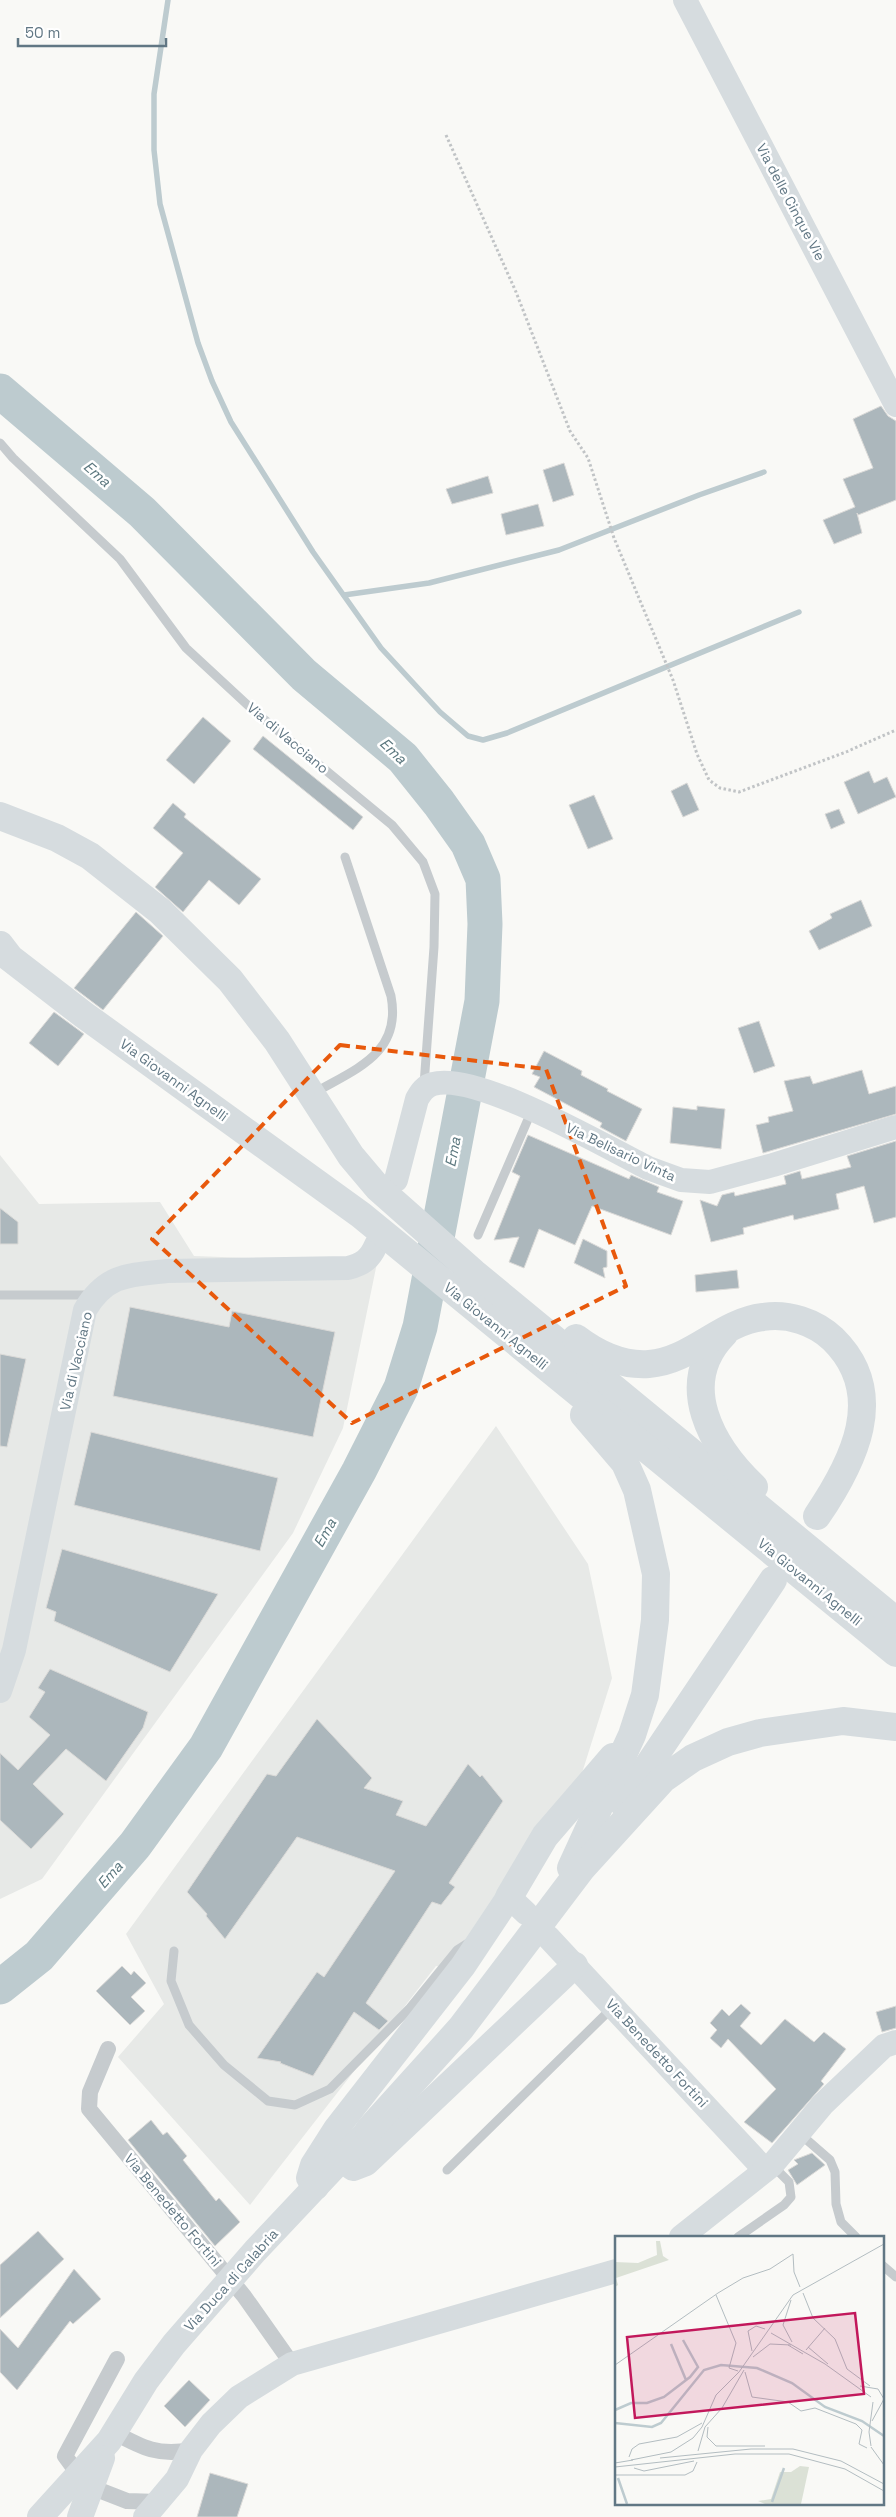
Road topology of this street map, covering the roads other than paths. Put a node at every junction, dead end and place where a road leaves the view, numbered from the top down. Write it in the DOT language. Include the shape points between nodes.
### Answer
graph roads {
  1 [pos="685,0"];
  2 [pos="896,405"];
  3 [pos="0,443"];
  4 [pos="0,816"];
  5 [pos="345,857"];
  6 [pos="0,945"];
  7 [pos="423,1090"];
  8 [pos="312,1094"];
  9 [pos="532,1110"];
  10 [pos="896,1127"];
  11 [pos="387,1184"];
  12 [pos="478,1234"];
  13 [pos="376,1244"];
  14 [pos="0,1295"];
  15 [pos="94,1295"];
  16 [pos="507,1300"];
  17 [pos="732,1326"];
  18 [pos="526,1350"];
  19 [pos="750,1507"];
  20 [pos="817,1516"];
  21 [pos="773,1580"];
  22 [pos="834,1586"];
  23 [pos="896,1622"];
  24 [pos="896,1653"];
  25 [pos="0,1691"];
  26 [pos="896,1727"];
  27 [pos="632,1736"];
  28 [pos="582,1868"];
  29 [pos="533,1919"];
  30 [pos="484,1935"];
  31 [pos="174,1951"];
  32 [pos="575,1965"];
  33 [pos="613,2007"];
  34 [pos="896,2042"];
  35 [pos="108,2049"];
  36 [pos="369,2130"];
  37 [pos="798,2133"];
  38 [pos="342,2159"];
  39 [pos="769,2167"];
  40 [pos="447,2170"];
  41 [pos="316,2187"];
  42 [pos="682,2236"];
  43 [pos="739,2236"];
  44 [pos="855,2236"];
  45 [pos="884,2267"];
  46 [pos="615,2271"];
  47 [pos="896,2278"];
  48 [pos="116,2359"];
  49 [pos="292,2364"];
  50 [pos="112,2437"];
  51 [pos="191,2450"];
  52 [pos="85,2481"];
  53 [pos="152,2512"];
  54 [pos="40,2517"];
  55 [pos="80,2517"];
  1 -- 2 [label="street, Via delle Cinque Vie"];
  3 -- 7 [label="lane, Via di Vacciano" via="120,559 186,648 254,711 392,825 423,862 435,894"];
  4 -- 8 [label="highway, Via Giovanni Agnelli" via="57,838 90,856 160,911 230,980 277,1041"];
  5 -- 8 [label="lane" via="391,996 393,1023 388,1039 375,1055"];
  6 -- 18 [label="highway, Via Giovanni Agnelli" via="10,958 84,1015 361,1215"];
  7 -- 9 [label="street, Via Belisario Vinta" via="431,1084 456,1084 492,1092"];
  7 -- 11 [label="street, Via di Vacciano"];
  8 -- 11 [label="highway, Via Giovanni Agnelli" via="351,1156"];
  9 -- 10 [label="street, Via Belisario Vinta" via="648,1168 692,1182 710,1182 773,1166"];
  9 -- 12 [label="lane"];
  11 -- 16 [label="highway, Via Giovanni Agnelli" via="474,1273"];
  13 -- 15 [label="street, Via di Vacciano" via="369,1258 348,1268 159,1271 124,1277 100,1288"];
  14 -- 15 [label="lane"];
  15 -- 25 [label="street, Via di Vacciano" via="85,1310 14,1650"];
  16 -- 17 [label="highway" via="557,1324 594,1352 634,1365 669,1361"];
  16 -- 19 [label="highway, Via Giovanni Agnelli"];
  17 -- 19 [label="highway" via="706,1358 701,1372 701,1403 712,1435 744,1477"];
  17 -- 20 [label="highway" via="776,1316 804,1321 828,1335 854,1368 862,1398 854,1453 840,1483"];
  18 -- 19 [label="highway, Via Giovanni Agnelli"];
  18 -- 27 [label="highway" via="620,1457 637,1490 652,1548 656,1582 653,1648 645,1695"];
  19 -- 22 [label="highway"];
  19 -- 22 [label="highway, Via Giovanni Agnelli"];
  21 -- 28 [label="highway"];
  22 -- 23 [label="highway, Via Giovanni Agnelli"];
  22 -- 24 [label="highway, Via Giovanni Agnelli"];
  26 -- 28 [label="highway" via="843,1721 760,1732 728,1742 693,1758 664,1779"];
  27 -- 29 [label="highway"];
  27 -- 29 [label="highway" via="545,1836 528,1862"];
  28 -- 29 [label="highway"];
  29 -- 30 [label="main road"];
  29 -- 32 [label="street, Via Benedetto Fortini"];
  29 -- 36 [label="highway" via="461,2028"];
  30 -- 31 [label="lane" via="457,1950 409,2009 330,2089 295,2105 268,2101 224,2065 189,2025 171,1981"];
  30 -- 41 [label="main road" via="336,2129 313,2165 309,2178"];
  32 -- 33 [label="street, Via Benedetto Fortini"];
  32 -- 38 [label="main road" via="366,2162 352,2168"];
  33 -- 39 [label="street, Via Benedetto Fortini"];
  33 -- 40 [label="lane"];
  34 -- 37 [label="street" via="884,2046 823,2104"];
  35 -- 49 [label="street, Via Benedetto Fortini" via="90,2092 89,2109 244,2296"];
  36 -- 38 [label="main road, Via Duca di Calabria"];
  37 -- 39 [label="street"];
  37 -- 44 [label="lane" via="830,2160 835,2172 836,2204 841,2222"];
  38 -- 41 [label="main road, Via Duca di Calabria"];
  39 -- 42 [label="street"];
  39 -- 43 [label="lane" via="789,2182 792,2197"];
  41 -- 50 [label="main road, Via Duca di Calabria" via="209,2303 146,2381"];
  45 -- 47 [label="lane"];
  46 -- 49 [label="street"];
  48 -- 52 [label="street" via="65,2456"];
  49 -- 51 [label="street" via="239,2397 211,2424"];
  50 -- 51 [label="street" via="157,2452"];
  50 -- 52 [label="main road, Via Duca di Calabria"];
  51 -- 53 [label="street" via="177,2479"];
  52 -- 53 [label="street"];
  52 -- 54 [label="main road, Via Duca di Calabria"];
  52 -- 55 [label="main road, Via Duca di Calabria"];
}
